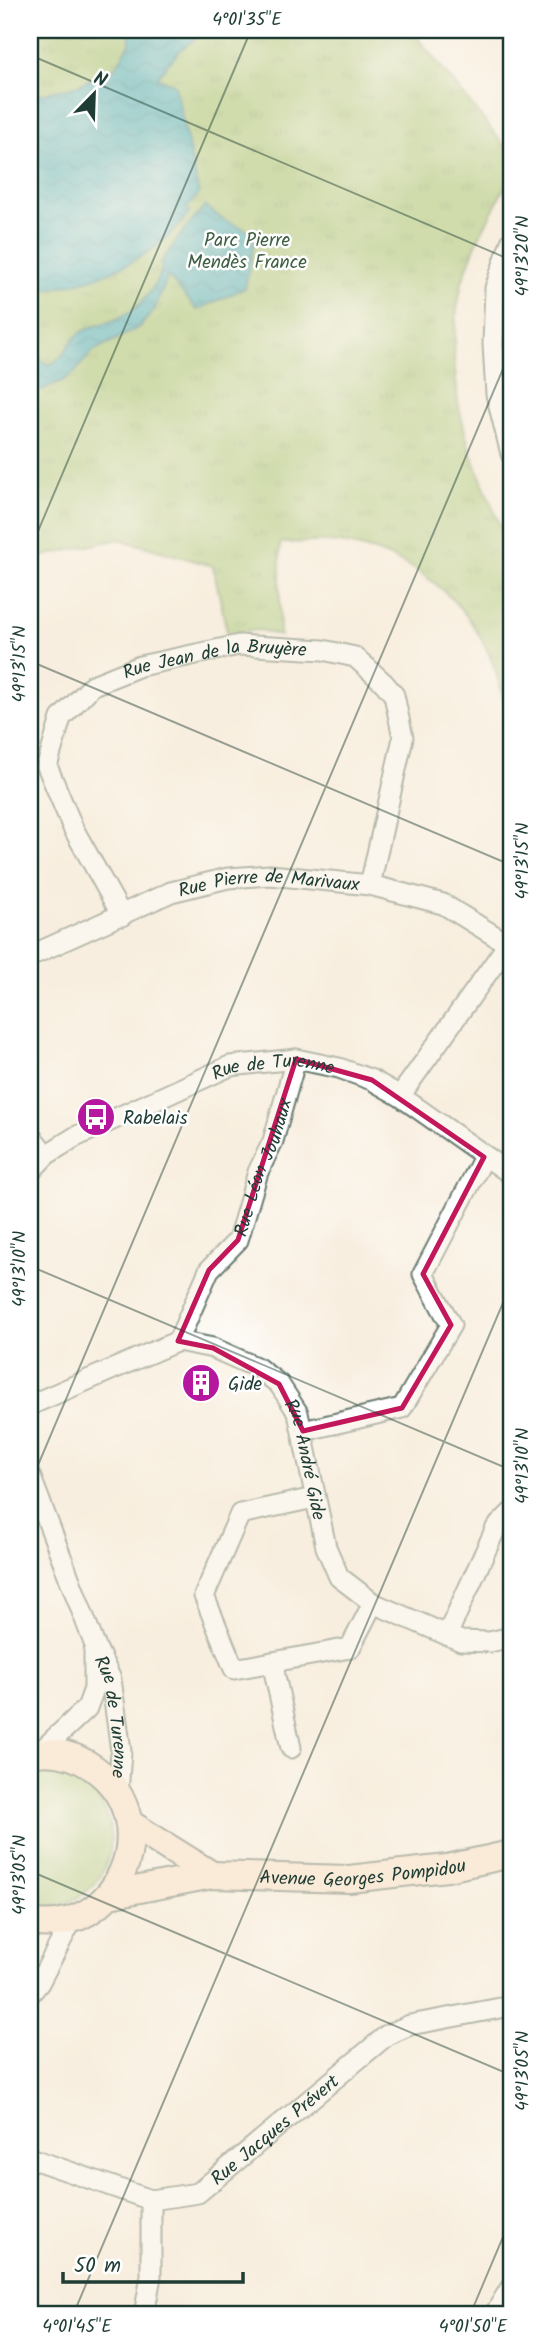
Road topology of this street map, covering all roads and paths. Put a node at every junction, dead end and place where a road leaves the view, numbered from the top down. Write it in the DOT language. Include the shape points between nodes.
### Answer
graph roads {
  1 [pos="511,242"];
  2 [pos="511,454"];
  3 [pos="370,885"];
  4 [pos="122,916"];
  5 [pos="509,942"];
  6 [pos="30,956"];
  7 [pos="296,1059"];
  8 [pos="400,1096"];
  9 [pos="30,1135"];
  10 [pos="46,1155"];
  11 [pos="484,1157"];
  12 [pos="30,1172"];
  13 [pos="511,1174"];
  14 [pos="178,1341"];
  15 [pos="30,1405"];
  16 [pos="303,1431"];
  17 [pos="30,1475"];
  18 [pos="314,1498"];
  19 [pos="511,1513"];
  20 [pos="373,1603"];
  21 [pos="447,1635"];
  22 [pos="511,1637"];
  23 [pos="94,1643"];
  24 [pos="272,1662"];
  25 [pos="291,1748"];
  26 [pos="35,1753"];
  27 [pos="118,1794"];
  28 [pos="129,1823"];
  29 [pos="511,1854"];
  30 [pos="212,1875"];
  31 [pos="109,1895"];
  32 [pos="72,1920"];
  33 [pos="30,1922"];
  34 [pos="30,1994"];
  35 [pos="510,2011"];
  36 [pos="30,2158"];
  37 [pos="151,2200"];
  38 [pos="511,2287"];
  39 [pos="144,2315"];
  40 [pos="494,2315"];
  1 -- 2 [label="street" via="495,288 493,344 496,394"];
  3 -- 4 [label="street, Rue Pierre de Marivaux" via="270,875 228,878 171,892"];
  3 -- 4 [label="street, Rue Jean de la Bruyère" via="403,738 394,695 355,657 323,650 239,645 140,666 93,685 61,718 47,766 73,828"];
  3 -- 5 [label="street, Rue Pierre de Marivaux" via="443,904"];
  4 -- 6 [label="street, Rue Pierre de Marivaux"];
  5 -- 8 [label="street"];
  7 -- 8 [label="street, Rue de Turenne" via="339,1068"];
  7 -- 10 [label="street, Rue de Turenne" via="230,1066 75,1137"];
  7 -- 14 [label="street, Rue Léon Jouhaux" via="238,1240 209,1270"];
  8 -- 11 [label="street, Rue de Turenne"];
  9 -- 10 [label="street"];
  10 -- 12 [label="street, Rue de Turenne"];
  11 -- 13 [label="street, Rue de Turenne"];
  11 -- 16 [label="street" via="423,1274 451,1325 402,1408"];
  14 -- 15 [label="street"];
  14 -- 16 [label="street, Rue André Gide" via="213,1348 258,1368 279,1384 298,1413"];
  16 -- 18 [label="street, Rue André Gide"];
  17 -- 23 [label="street, Rue de Turenne"];
  18 -- 20 [label="street, Rue André Gide" via="339,1577"];
  18 -- 24 [label="street" via="240,1514 204,1596 234,1669"];
  19 -- 21 [label="street" via="496,1528"];
  20 -- 21 [label="street, Rue André Gide"];
  20 -- 24 [label="street" via="350,1648"];
  21 -- 22 [label="street, Rue André Gide" via="480,1642"];
  23 -- 26 [label="street, Rue de Turenne" via="94,1689 87,1708"];
  23 -- 27 [label="street, Rue de Turenne" via="111,1679 121,1751"];
  24 -- 25 [label="street"];
  26 -- 27 [label="main road" via="63,1754 85,1762"];
  27 -- 28 [label="main road"];
  28 -- 30 [label="main road"];
  28 -- 31 [label="main road" via="130,1849 123,1874"];
  29 -- 30 [label="main road, Avenue Georges Pompidou" via="447,1868 349,1878"];
  30 -- 31 [label="main road, Avenue Georges Pompidou"];
  31 -- 32 [label="main road"];
  32 -- 33 [label="main road"];
  32 -- 34 [label="street"];
  35 -- 37 [label="street, Rue Jacques Prévert" via="410,2025 387,2035 198,2193"];
  36 -- 37 [label="street, Rue Jacques Prévert"];
  37 -- 39 [label="street" via="151,2276"];
  38 -- 40 [label="street"];
}
